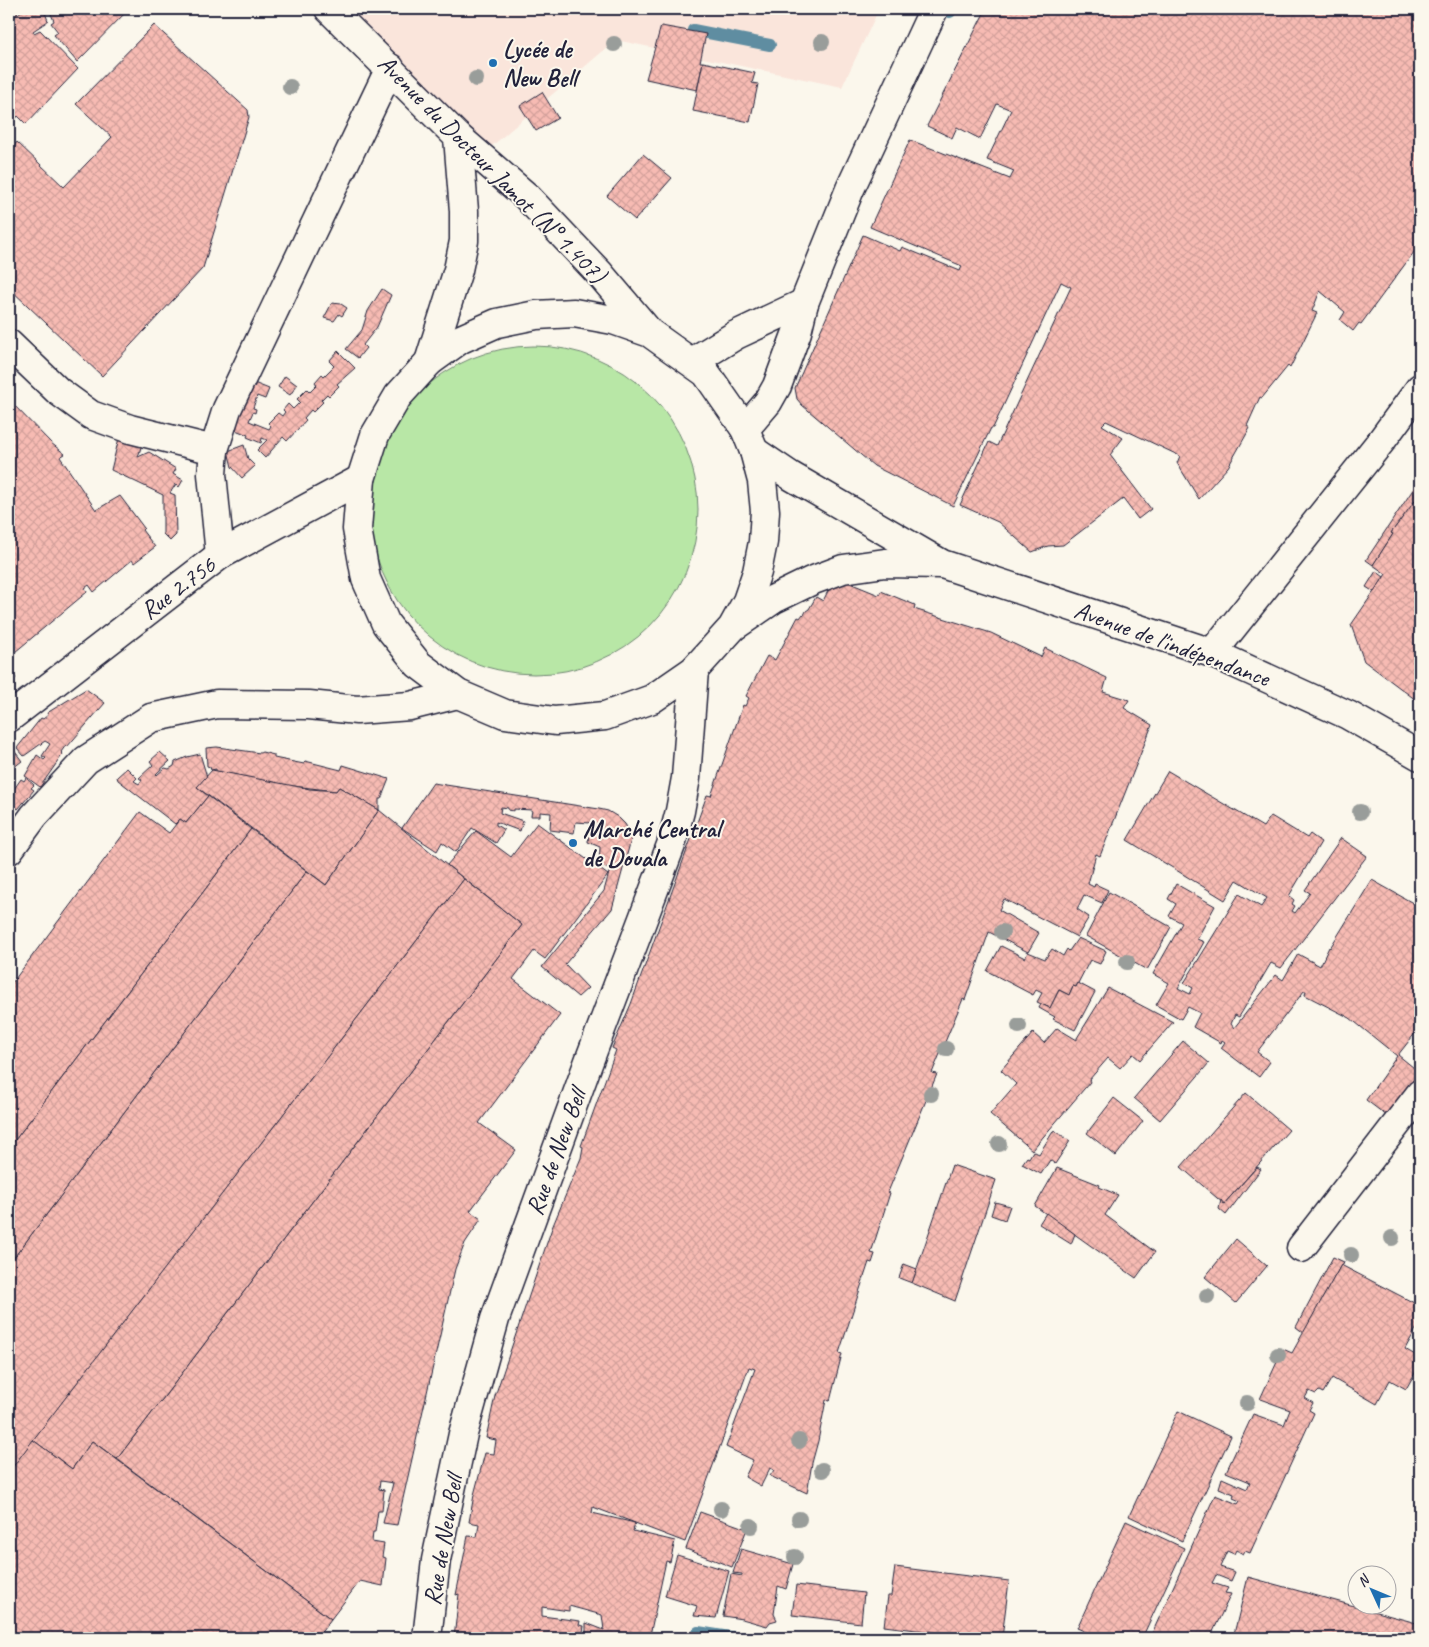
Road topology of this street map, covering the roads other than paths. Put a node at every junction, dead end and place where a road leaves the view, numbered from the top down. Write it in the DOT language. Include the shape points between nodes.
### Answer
graph roads {
  1 [pos="330,9"];
  2 [pos="934,9"];
  3 [pos="390,68"];
  4 [pos="458,137"];
  5 [pos="804,303"];
  6 [pos="650,333"];
  7 [pos="9,344"];
  8 [pos="429,362"];
  9 [pos="692,362"];
  10 [pos="1420,388"];
  11 [pos="750,440"];
  12 [pos="214,450"];
  13 [pos="361,478"];
  14 [pos="220,555"];
  15 [pos="942,564"];
  16 [pos="732,628"];
  17 [pos="1212,653"];
  18 [pos="694,670"];
  19 [pos="458,694"];
  20 [pos="9,718"];
  21 [pos="1420,756"];
  22 [pos="9,850"];
  23 [pos="1420,1094"];
  24 [pos="1301,1248"];
  25 [pos="427,1638"];
  1 -- 3 [label="main road, Avenue du Docteur Jamot (N° 1.407)"];
  2 -- 5 [label="main road" via="850,189"];
  3 -- 4 [label="main road, Avenue du Docteur Jamot (N° 1.407)"];
  3 -- 12 [label="main road" via="227,409"];
  4 -- 6 [label="main road, Avenue du Docteur Jamot (N° 1.407)" via="558,228"];
  4 -- 8 [label="main road" via="464,241"];
  5 -- 9 [label="main road"];
  5 -- 11 [label="main road" via="777,386"];
  6 -- 8 [label="main road" via="613,320 574,314 536,315 497,323 461,340"];
  6 -- 9 [label="main road"];
  7 -- 12 [label="main road" via="58,391 91,415 130,429"];
  8 -- 13 [label="main road" via="398,396 375,435"];
  9 -- 11 [label="main road" via="706,373"];
  10 -- 17 [label="main road"];
  11 -- 15 [label="main road" via="791,476"];
  11 -- 16 [label="main road" via="762,481 765,511 763,542 755,579"];
  12 -- 14 [label="main road" via="212,474"];
  13 -- 14 [label="main road, Rue 2.756"];
  13 -- 19 [label="main road" via="357,529 366,579 386,624 418,664"];
  14 -- 20 [label="main road, Rue 2.756"];
  15 -- 16 [label="main road" via="885,563 844,569 774,599"];
  15 -- 17 [label="main road, Avenue de l'indépendance"];
  16 -- 18 [label="main road"];
  17 -- 21 [label="main road, Avenue de l'indépendance" via="1348,715"];
  18 -- 19 [label="main road" via="652,698 605,716 555,721 505,714"];
  18 -- 25 [label="main road, Rue de New Bell" via="686,778 678,820 494,1319 452,1482 436,1560"];
  19 -- 22 [label="main road" via="410,706 357,710 309,705 217,704 151,718 86,760 34,816"];
  23 -- 24 [label="main road"];
}
